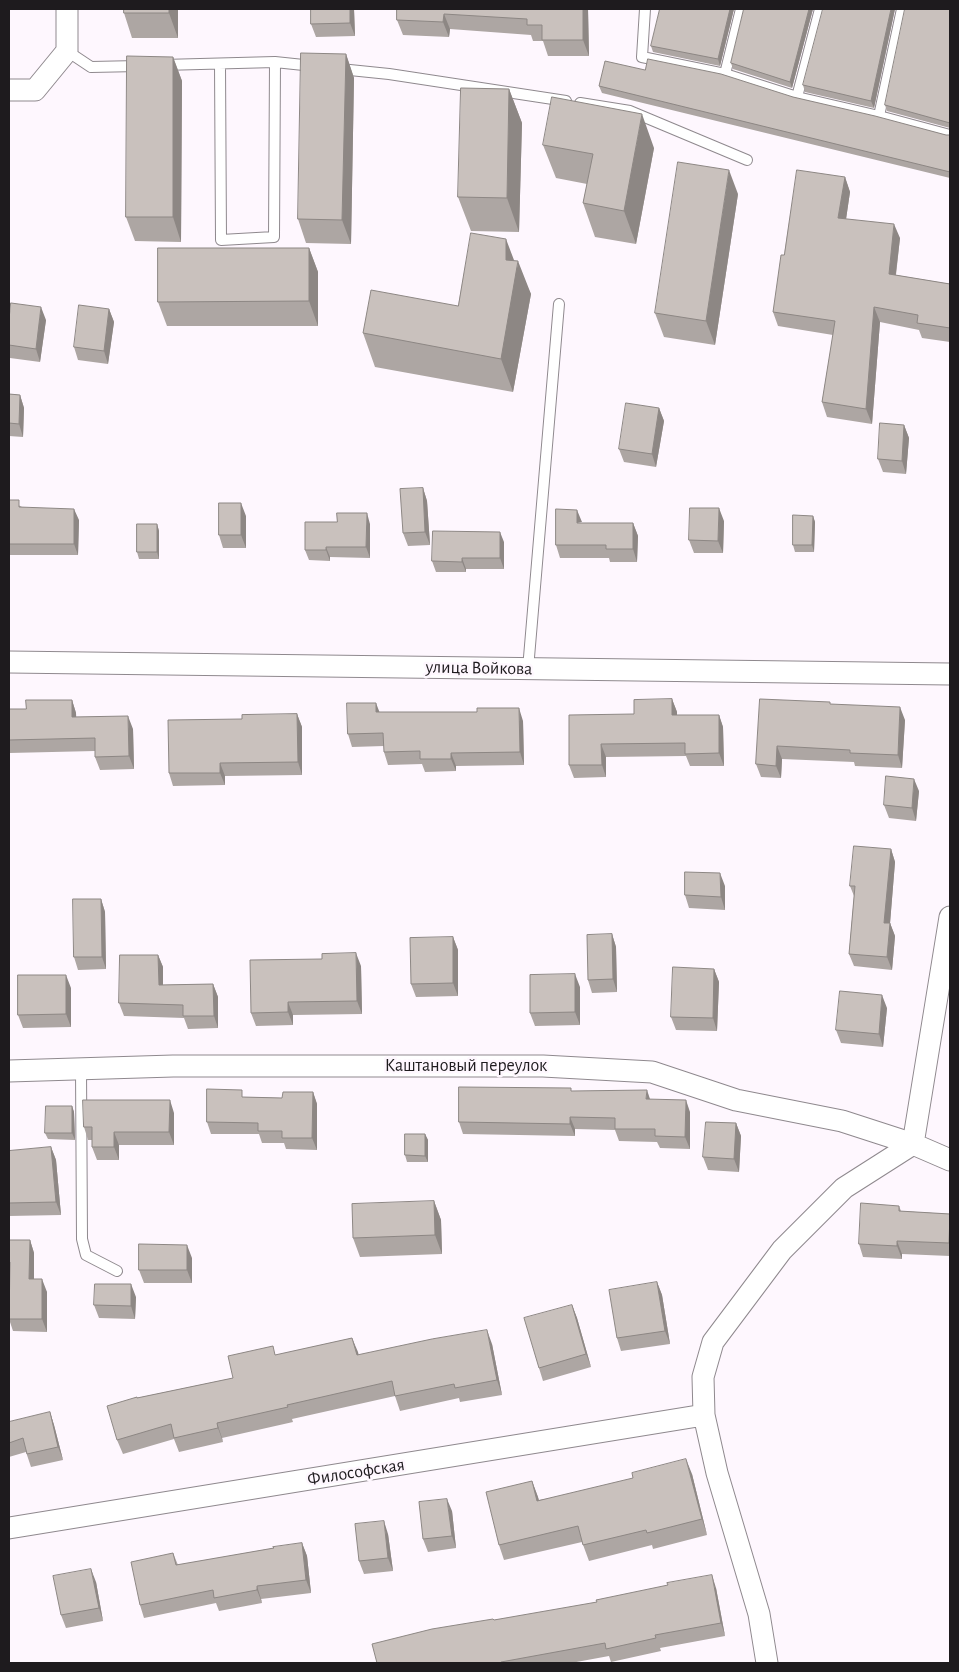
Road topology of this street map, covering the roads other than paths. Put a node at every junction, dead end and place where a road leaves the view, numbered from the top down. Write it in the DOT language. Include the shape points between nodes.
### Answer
graph roads {
  1 [pos="68,9"];
  2 [pos="645,9"];
  3 [pos="741,9"];
  4 [pos="820,9"];
  5 [pos="902,9"];
  6 [pos="67,51"];
  7 [pos="274,62"];
  8 [pos="220,64"];
  9 [pos="724,74"];
  10 [pos="9,90"];
  11 [pos="797,98"];
  12 [pos="879,116"];
  13 [pos="950,135"];
  14 [pos="747,160"];
  15 [pos="558,304"];
  16 [pos="9,662"];
  17 [pos="528,669"];
  18 [pos="950,674"];
  19 [pos="950,917"];
  20 [pos="81,1069"];
  21 [pos="9,1071"];
  22 [pos="913,1144"];
  23 [pos="950,1160"];
  24 [pos="117,1271"];
  25 [pos="704,1415"];
  26 [pos="9,1528"];
  27 [pos="767,1663"];
  1 -- 6 [label="street"];
  2 -- 9 [label="lane" via="642,57"];
  3 -- 9 [label="lane"];
  4 -- 11 [label="lane"];
  5 -- 12 [label="lane"];
  6 -- 8 [label="lane" via="91,67"];
  6 -- 10 [label="street" via="35,90"];
  7 -- 8 [label="lane"];
  7 -- 8 [label="lane" via="274,237 221,240"];
  7 -- 14 [label="lane" via="389,74 630,111"];
  9 -- 11 [label="lane"];
  11 -- 12 [label="lane"];
  12 -- 13 [label="lane"];
  15 -- 17 [label="lane"];
  16 -- 17 [label="street, улица Войкова"];
  17 -- 18 [label="street, улица Войкова"];
  19 -- 22 [label="street"];
  20 -- 21 [label="street, Каштановый переулок"];
  20 -- 22 [label="street, Каштановый переулок" via="543,1066 652,1072 736,1100 842,1121"];
  20 -- 24 [label="lane" via="82,1239 86,1255"];
  22 -- 23 [label="street, Каштановый переулок"];
  22 -- 25 [label="street" via="844,1188 782,1250 712,1342 702,1377"];
  25 -- 26 [label="street, Философская"];
  25 -- 27 [label="street" via="717,1473 759,1614"];
}
